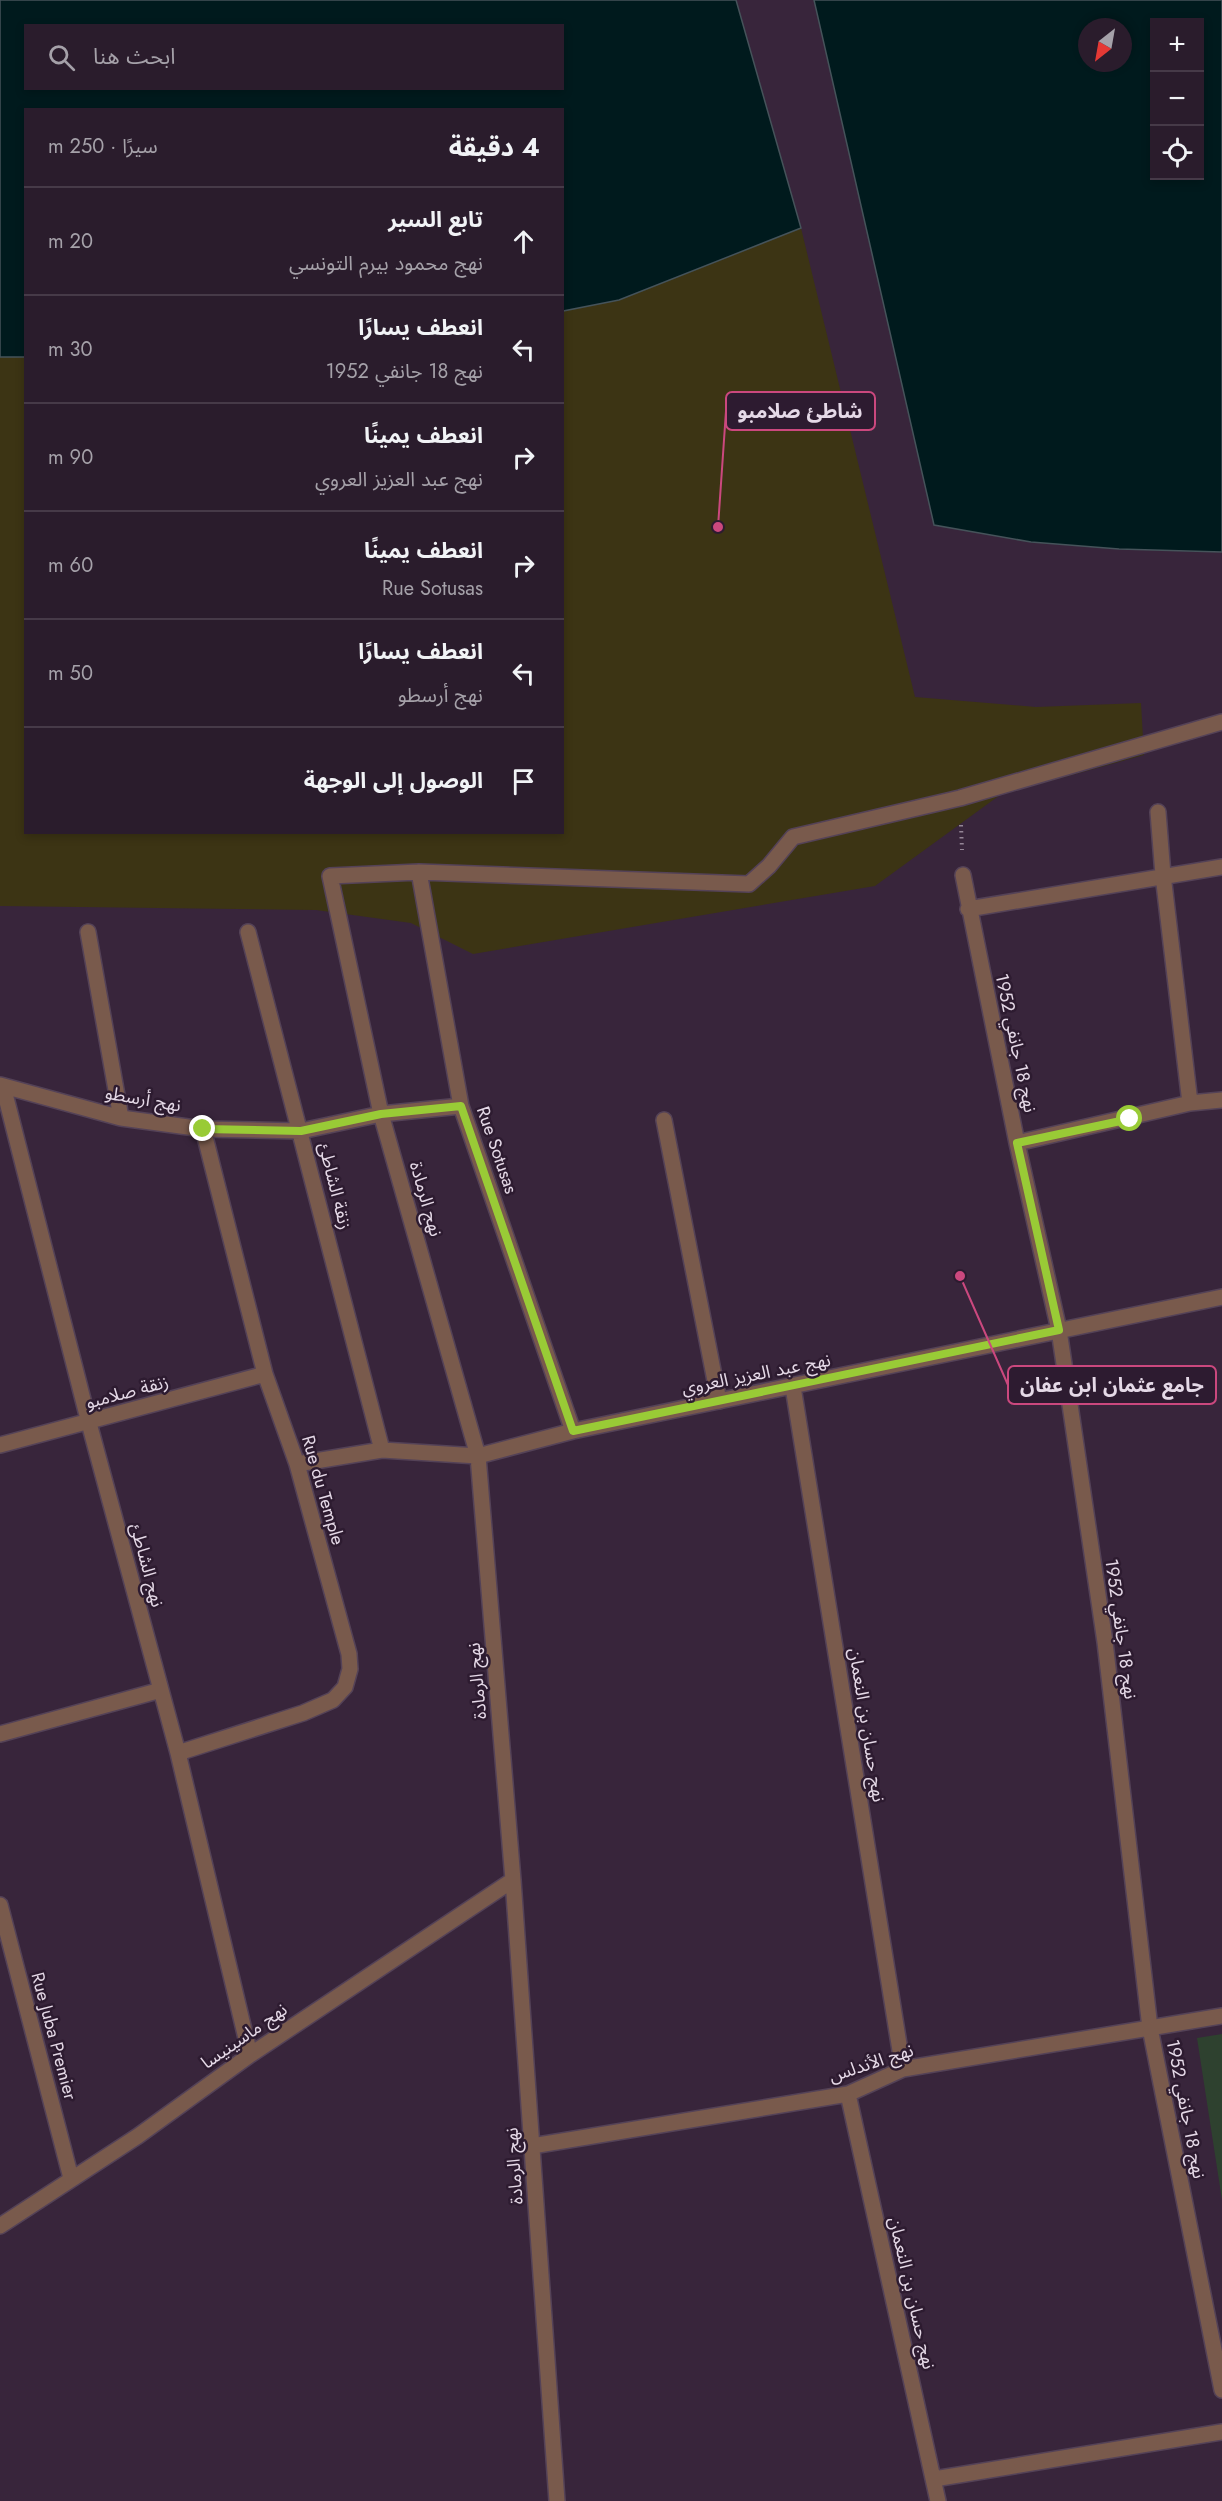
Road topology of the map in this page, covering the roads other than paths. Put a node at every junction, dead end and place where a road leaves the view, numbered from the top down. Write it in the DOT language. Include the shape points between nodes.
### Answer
graph roads {
  1 [pos="1222,722"];
  2 [pos="1158,812"];
  3 [pos="1222,867"];
  4 [pos="419,872"];
  5 [pos="963,875"];
  6 [pos="1163,875"];
  7 [pos="968,909"];
  8 [pos="88,932"];
  9 [pos="248,932"];
  10 [pos="2,1085"];
  11 [pos="1222,1100"];
  12 [pos="1190,1103"];
  13 [pos="461,1106"];
  14 [pos="381,1114"];
  15 [pos="121,1118"];
  16 [pos="664,1120"];
  17 [pos="203,1129"];
  18 [pos="301,1131"];
  19 [pos="1017,1143"];
  20 [pos="1222,1297"];
  21 [pos="1059,1330"];
  22 [pos="265,1374"];
  23 [pos="793,1387"];
  24 [pos="719,1401"];
  25 [pos="89,1423"];
  26 [pos="573,1431"];
  27 [pos="0,1445"];
  28 [pos="382,1450"];
  29 [pos="478,1456"];
  30 [pos="297,1464"];
  31 [pos="161,1690"];
  32 [pos="0,1734"];
  33 [pos="178,1754"];
  34 [pos="513,1880"];
  35 [pos="0,1905"];
  36 [pos="1222,2016"];
  37 [pos="1150,2028"];
  38 [pos="250,2055"];
  39 [pos="903,2069"];
  40 [pos="848,2094"];
  41 [pos="532,2146"];
  42 [pos="71,2178"];
  43 [pos="0,2226"];
  44 [pos="1222,2390"];
  45 [pos="1222,2432"];
  46 [pos="934,2479"];
  47 [pos="557,2501"];
  48 [pos="938,2501"];
  1 -- 4 [label="street" via="960,798 793,837 770,866 749,884"];
  2 -- 6 [label="street"];
  3 -- 6 [label="street"];
  4 -- 13 [label="street, Rue Sotusas"];
  4 -- 14 [label="street, نهج الرمادة" via="330,876"];
  5 -- 7 [label="street, نهج 18 جانفي 1952"];
  6 -- 7 [label="street"];
  6 -- 12 [label="street"];
  7 -- 19 [label="street, نهج 18 جانفي 1952"];
  8 -- 15 [label="street"];
  9 -- 18 [label="street, زنقة الشاطئ"];
  10 -- 15 [label="street, نهج أرسطو"];
  10 -- 25 [label="street, نهج الشاطئ"];
  11 -- 12 [label="street"];
  12 -- 19 [label="street"];
  13 -- 14 [label="street, نهج أرسطو"];
  13 -- 26 [label="street, Rue Sotusas"];
  14 -- 18 [label="street, نهج أرسطو"];
  14 -- 29 [label="street, نهج الرمادة"];
  15 -- 17 [label="street, نهج أرسطو"];
  16 -- 24 [label="street"];
  17 -- 18 [label="street, نهج أرسطو"];
  17 -- 22 [label="street, Rue du Temple"];
  18 -- 28 [label="street, زنقة الشاطئ"];
  19 -- 21 [label="street, نهج 18 جانفي 1952"];
  20 -- 21 [label="street, نهج عبد العزيز العروي"];
  21 -- 23 [label="street, نهج عبد العزيز العروي"];
  21 -- 37 [label="street, نهج 18 جانفي 1952" via="1105,1642"];
  22 -- 25 [label="street, زنقة صلامبو"];
  22 -- 30 [label="street, Rue du Temple"];
  23 -- 24 [label="street, نهج عبد العزيز العروي"];
  23 -- 39 [label="street, نهج حسان بن النعمان"];
  24 -- 26 [label="street, نهج عبد العزيز العروي"];
  25 -- 27 [label="street, زنقة صلامبو"];
  25 -- 31 [label="street, نهج الشاطئ"];
  26 -- 29 [label="street, نهج عبد العزيز العروي"];
  28 -- 29 [label="street, نهج عبد العزيز العروي"];
  28 -- 30 [label="street, نهج عبد العزيز العروي"];
  29 -- 34 [label="street, نهج الرمادة"];
  30 -- 33 [label="street, Rue du Temple" via="349,1654 345,1688 333,1700 303,1713"];
  31 -- 32 [label="street"];
  31 -- 33 [label="street, نهج الشاطئ"];
  33 -- 38 [label="street, نهج الشاطئ"];
  34 -- 38 [label="street, نهج ماسينيسا"];
  34 -- 41 [label="street, نهج الرمادة"];
  35 -- 42 [label="street, Rue Juba Premier"];
  36 -- 37 [label="street, نهج الأندلس"];
  37 -- 39 [label="street, نهج الأندلس"];
  37 -- 44 [label="street, نهج 18 جانفي 1952"];
  38 -- 42 [label="street, نهج ماسينيسا" via="138,2136"];
  39 -- 40 [label="street, نهج الأندلس"];
  40 -- 41 [label="street, نهج الأندلس"];
  40 -- 46 [label="street, نهج حسان بن النعمان"];
  41 -- 47 [label="street, نهج الرمادة"];
  42 -- 43 [label="street, نهج ماسينيسا"];
  45 -- 46 [label="street"];
  46 -- 48 [label="street, نهج حسان بن النعمان"];
}
